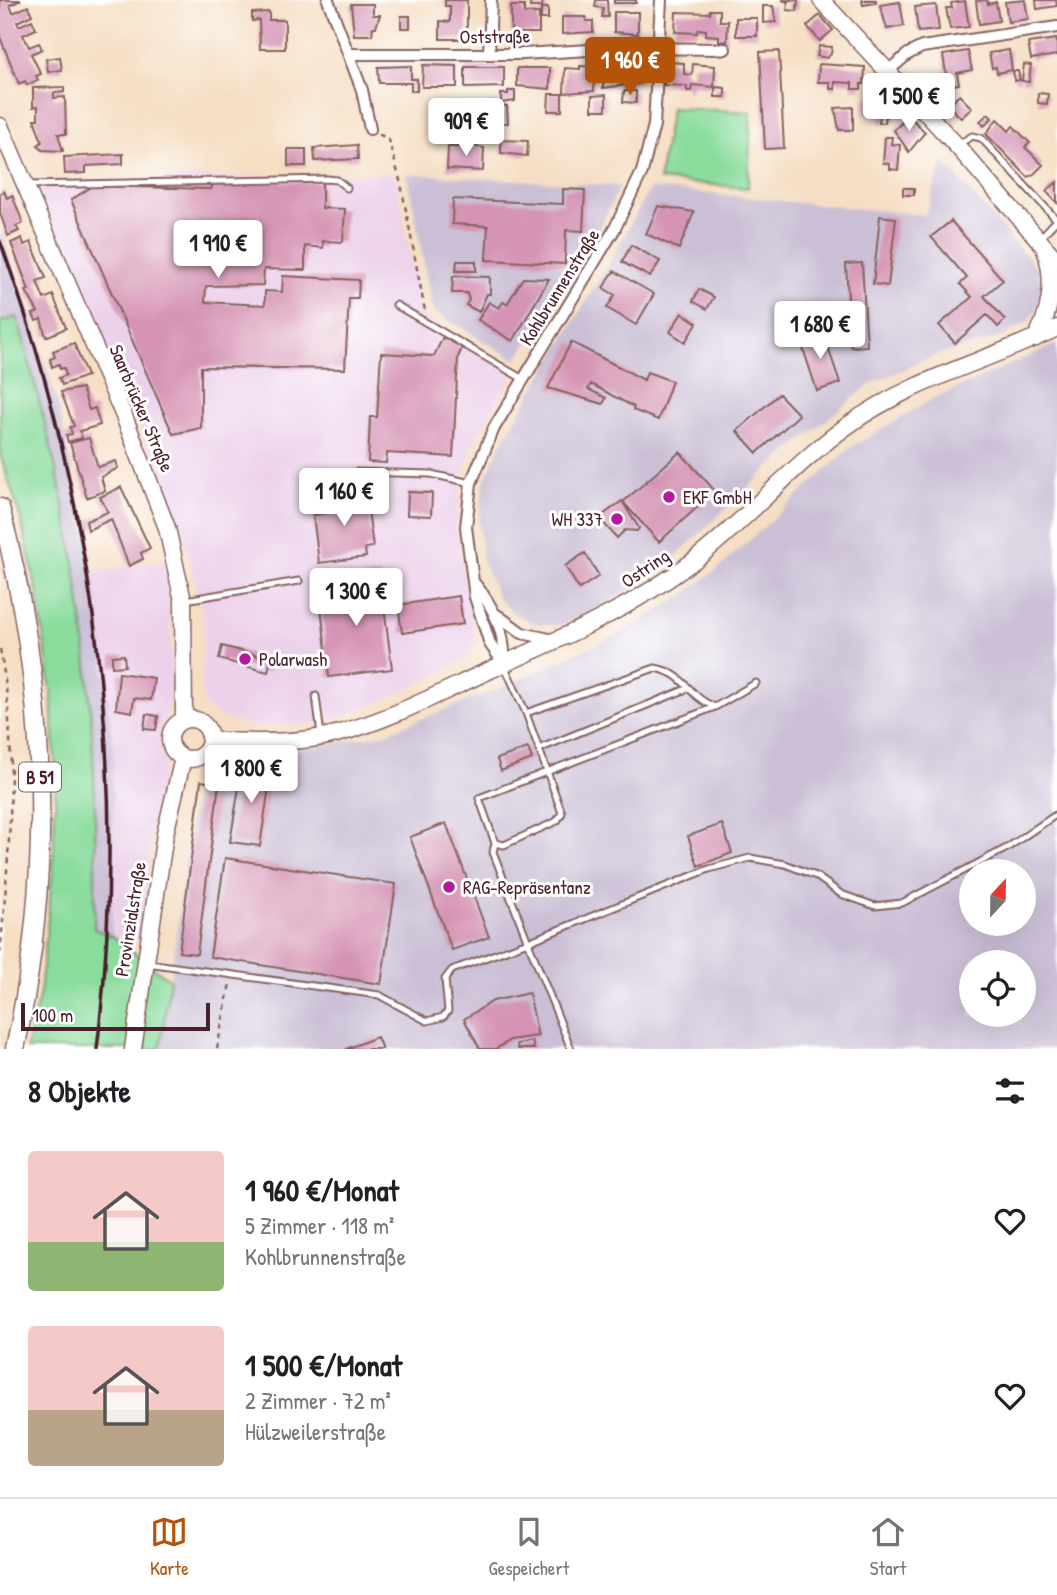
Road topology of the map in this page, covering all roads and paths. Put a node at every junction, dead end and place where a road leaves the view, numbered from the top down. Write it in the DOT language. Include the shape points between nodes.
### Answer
graph roads {
  1 [pos="328,0"];
  2 [pos="491,0"];
  3 [pos="661,0"];
  4 [pos="831,4"];
  5 [pos="1057,27"];
  6 [pos="659,47"];
  7 [pos="725,49"];
  8 [pos="349,54"];
  9 [pos="489,54"];
  10 [pos="888,71"];
  11 [pos="0,126"];
  12 [pos="370,129"];
  13 [pos="957,146"];
  14 [pos="26,186"];
  15 [pos="348,188"];
  16 [pos="1057,220"];
  17 [pos="1042,243"];
  18 [pos="1057,261"];
  19 [pos="396,305"];
  20 [pos="426,315"];
  21 [pos="1057,328"];
  22 [pos="1036,338"];
  23 [pos="523,379"];
  24 [pos="357,472"];
  25 [pos="471,483"];
  26 [pos="0,508"];
  27 [pos="299,581"];
  28 [pos="475,584"];
  29 [pos="183,601"];
  30 [pos="492,611"];
  31 [pos="558,640"];
  32 [pos="0,649"];
  33 [pos="504,664"];
  34 [pos="756,683"];
  35 [pos="689,688"];
  36 [pos="316,696"];
  37 [pos="715,707"];
  38 [pos="526,713"];
  39 [pos="184,720"];
  40 [pos="321,737"];
  41 [pos="210,740"];
  42 [pos="539,749"];
  43 [pos="183,758"];
  44 [pos="546,771"];
  45 [pos="1057,814"];
  46 [pos="495,843"];
  47 [pos="528,942"];
  48 [pos="0,954"];
  49 [pos="144,962"];
  50 [pos="229,992"];
  51 [pos="15,1049"];
  52 [pos="133,1049"];
  53 [pos="217,1049"];
  54 [pos="571,1049"];
  1 -- 8 [label="street"];
  2 -- 9 [label="street"];
  3 -- 6 [label="street, Kohlbrunnenstraße"];
  4 -- 10 [label="street"];
  5 -- 10 [label="street" via="922,47"];
  6 -- 7 [label="street, Oststraße"];
  6 -- 9 [label="street, Oststraße"];
  6 -- 23 [label="street, Kohlbrunnenstraße" via="652,135 633,195"];
  8 -- 9 [label="street, Oststraße"];
  8 -- 12 [label="street"];
  10 -- 13 [label="street"];
  11 -- 14 [label="street, Saarbrücker Straße"];
  12 -- 20 [label="path" via="389,140"];
  13 -- 16 [label="lane" via="972,136 981,138"];
  13 -- 17 [label="street"];
  14 -- 15 [label="lane" via="327,179"];
  14 -- 29 [label="street, Saarbrücker Straße" via="157,501 177,561"];
  16 -- 17 [label="lane"];
  17 -- 18 [label="street"];
  17 -- 22 [label="street" via="1052,284"];
  19 -- 23 [label="lane"];
  21 -- 22 [label="street, Ostring"];
  22 -- 31 [label="street, Ostring" via="874,408 815,452 664,583"];
  23 -- 25 [label="street, Kohlbrunnenstraße" via="489,438"];
  24 -- 25 [label="lane" via="431,474"];
  25 -- 28 [label="street, Kohlbrunnenstraße" via="466,527"];
  26 -- 51 [label="main road, B 51" via="29,647 41,785 33,934"];
  27 -- 29 [label="lane"];
  28 -- 30 [label="street, Kohlbrunnenstraße"];
  28 -- 33 [label="street, Kohlbrunnenstraße" via="486,634"];
  29 -- 39 [label="street, Saarbrücker Straße"];
  30 -- 31 [label="street, Kohlbrunnenstraße" via="522,633"];
  30 -- 33 [label="street, Kohlbrunnenstraße" via="505,644"];
  31 -- 33 [label="street, Ostring"];
  32 -- 48 [label="path" via="7,685 10,842"];
  33 -- 38 [label="lane"];
  33 -- 40 [label="street, Ostring" via="400,711"];
  34 -- 37 [label="lane"];
  35 -- 37 [label="lane" via="700,701"];
  35 -- 38 [label="lane" via="674,671 655,668"];
  35 -- 42 [label="lane"];
  36 -- 40 [label="lane"];
  37 -- 44 [label="lane"];
  38 -- 42 [label="lane"];
  39 -- 41 [label="street" via="202,723"];
  39 -- 43 [label="street" via="174,726 170,737 173,750"];
  40 -- 41 [label="street, Ostring"];
  41 -- 43 [label="street" via="201,756"];
  42 -- 44 [label="lane"];
  43 -- 49 [label="street, Provinzialstraße" via="172,795"];
  44 -- 46 [label="lane" via="479,798"];
  44 -- 46 [label="lane" via="562,813 557,821 503,845"];
  45 -- 47 [label="lane" via="1007,848 902,903 875,906 841,894 816,876 785,864 750,858 709,869"];
  46 -- 47 [label="lane" via="493,852"];
  47 -- 49 [label="lane" via="452,970 445,979 448,1011 427,1021 379,995"];
  47 -- 54 [label="lane"];
  49 -- 52 [label="street, Provinzialstraße"];
  50 -- 53 [label="path"];
}
